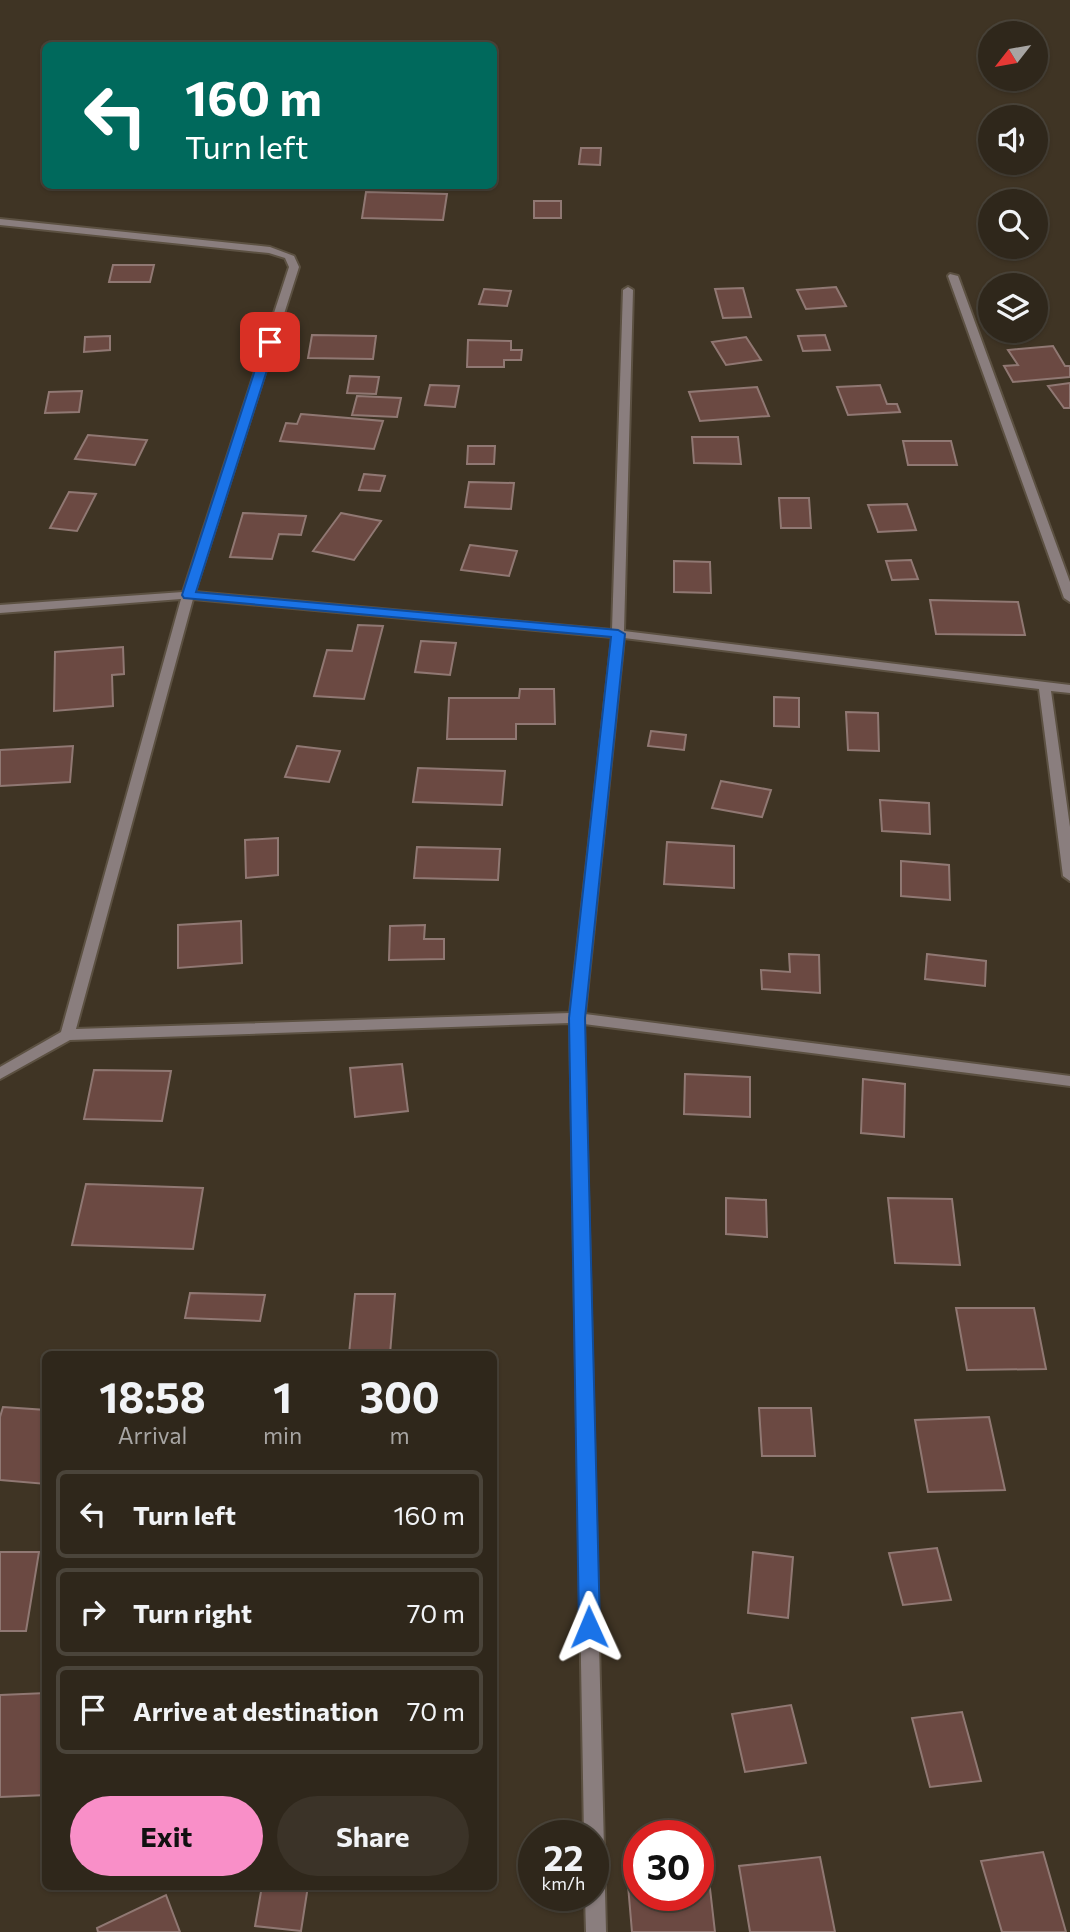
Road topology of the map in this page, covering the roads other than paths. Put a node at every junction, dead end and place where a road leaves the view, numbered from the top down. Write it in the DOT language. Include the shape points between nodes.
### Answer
graph roads {
  1 [pos="0,222"];
  2 [pos="953,276"];
  3 [pos="628,290"];
  4 [pos="188,595"];
  5 [pos="1070,598"];
  6 [pos="0,609"];
  7 [pos="618,634"];
  8 [pos="1045,688"];
  9 [pos="1070,689"];
  10 [pos="1070,876"];
  11 [pos="577,1018"];
  12 [pos="67,1035"];
  13 [pos="0,1074"];
  14 [pos="1070,1081"];
  15 [pos="596,1932"];
  1 -- 4 [label="street" via="242,246 289,256 294,267"];
  2 -- 5 [label="street"];
  3 -- 7 [label="street"];
  4 -- 6 [label="street"];
  4 -- 7 [label="street"];
  4 -- 12 [label="street"];
  7 -- 8 [label="street"];
  7 -- 11 [label="street"];
  8 -- 9 [label="street"];
  8 -- 10 [label="street"];
  11 -- 12 [label="street"];
  11 -- 14 [label="street"];
  11 -- 15 [label="street"];
  12 -- 13 [label="street"];
}
